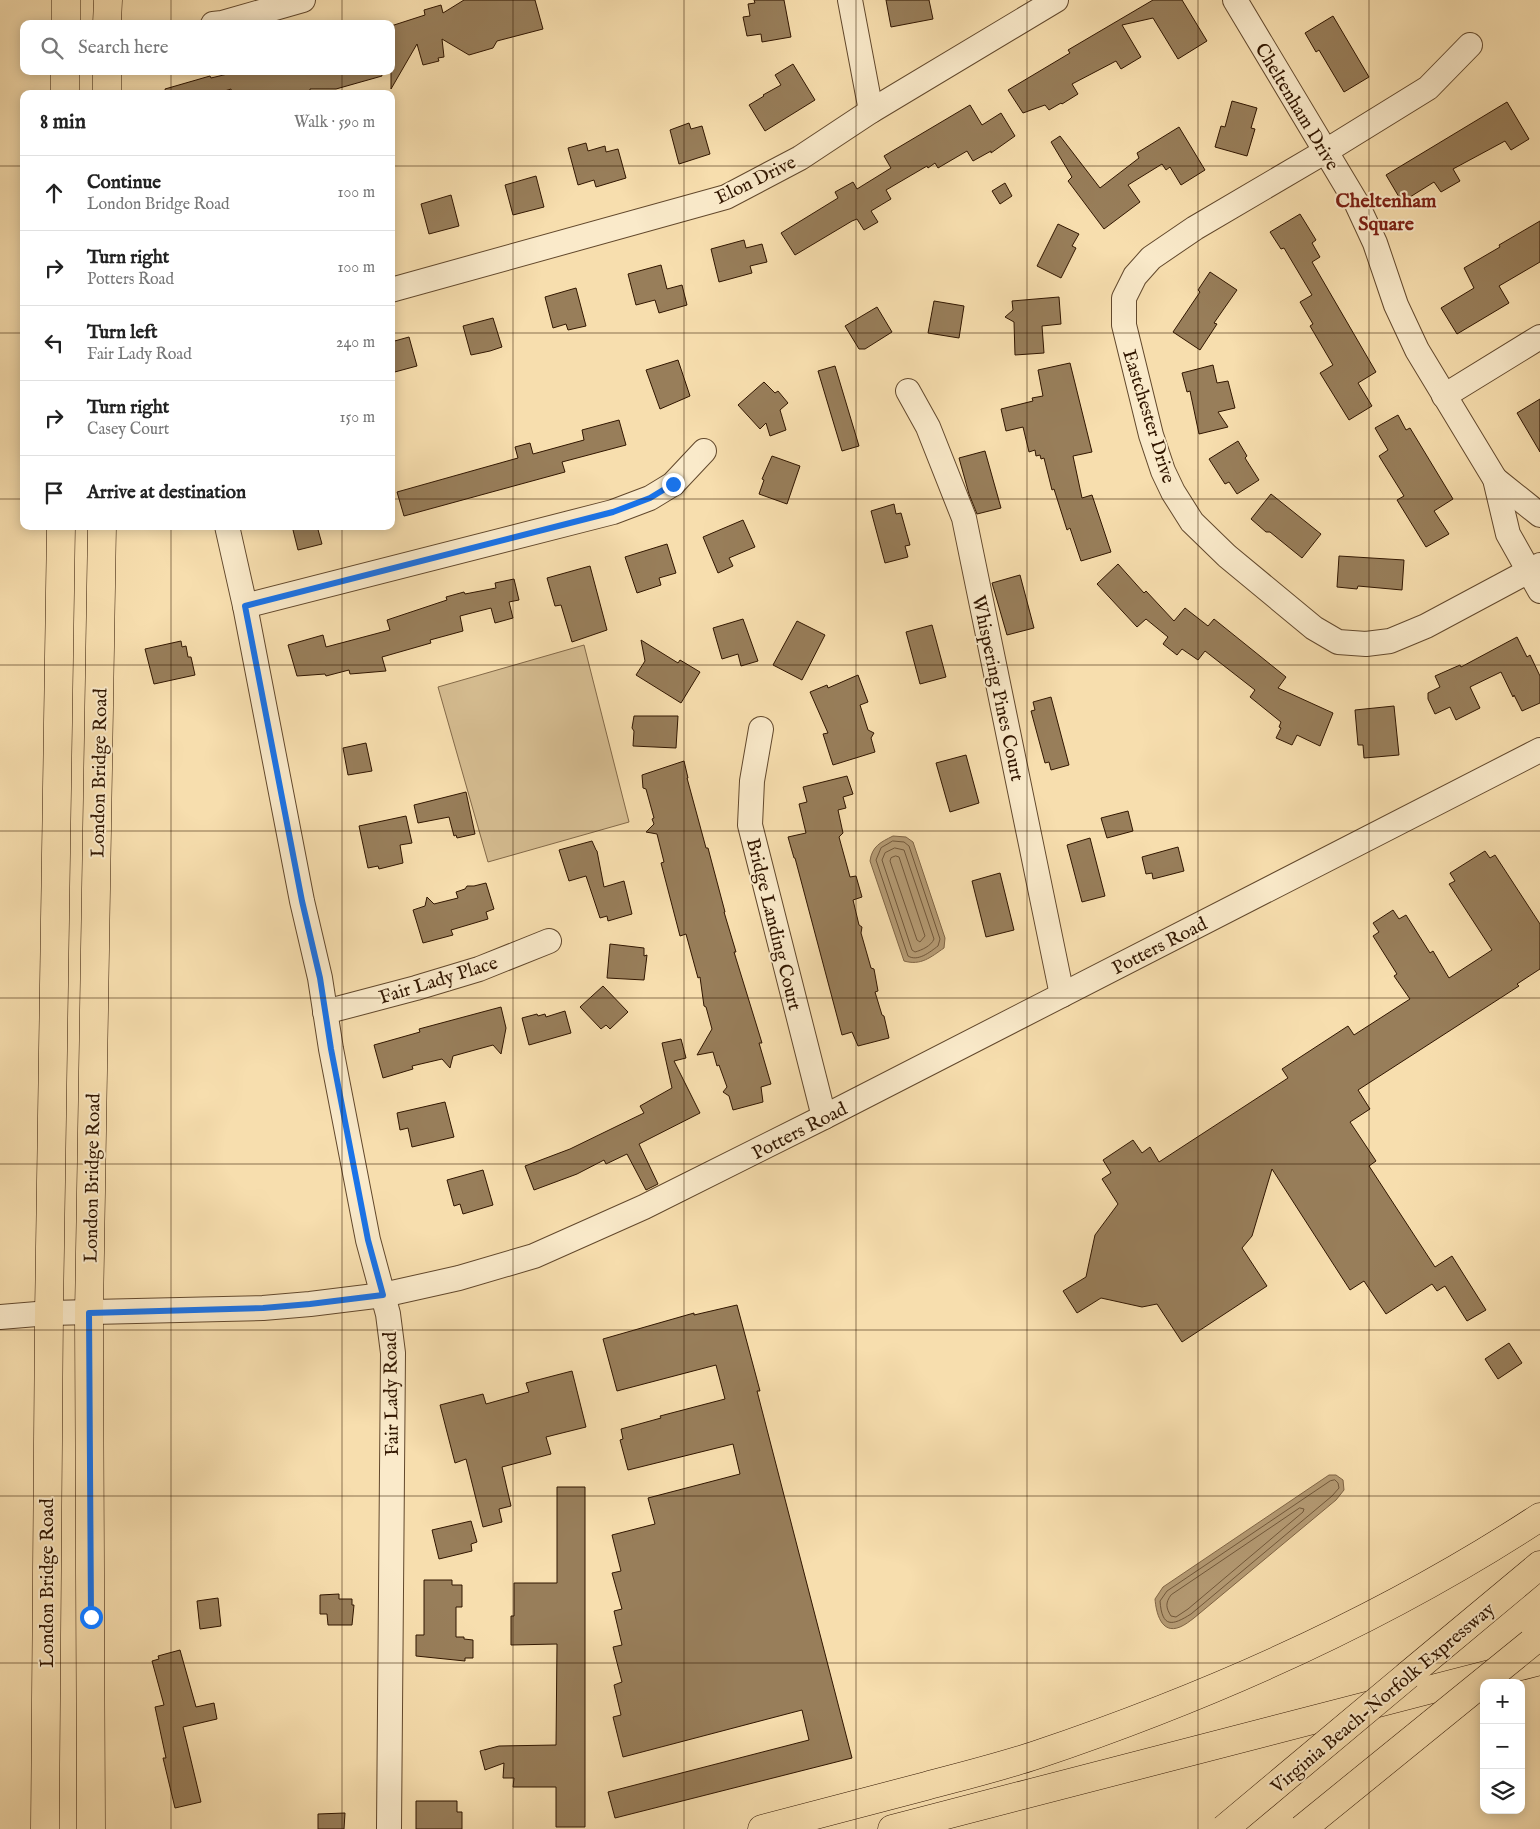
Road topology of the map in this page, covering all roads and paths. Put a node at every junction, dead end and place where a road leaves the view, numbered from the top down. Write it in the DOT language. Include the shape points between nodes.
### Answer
graph roads {
  1 [pos="66,0"];
  2 [pos="108,0"];
  3 [pos="303,0"];
  4 [pos="850,0"];
  5 [pos="1056,0"];
  6 [pos="1235,0"];
  7 [pos="66,20"];
  8 [pos="107,20"];
  9 [pos="233,20"];
  10 [pos="1470,46"];
  11 [pos="65,75"];
  12 [pos="107,75"];
  13 [pos="65,90"];
  14 [pos="107,90"];
  15 [pos="871,111"];
  16 [pos="1326,152"];
  17 [pos="395,289"];
  18 [pos="1540,337"];
  19 [pos="908,391"];
  20 [pos="1444,396"];
  21 [pos="704,451"];
  22 [pos="1495,479"];
  23 [pos="1540,516"];
  24 [pos="60,530"];
  25 [pos="102,530"];
  26 [pos="228,530"];
  27 [pos="1536,576"];
  28 [pos="245,606"];
  29 [pos="761,730"];
  30 [pos="1540,750"];
  31 [pos="548,941"];
  32 [pos="1062,995"];
  33 [pos="325,1012"];
  34 [pos="824,1117"];
  35 [pos="383,1295"];
  36 [pos="89,1313"];
  37 [pos="49,1314"];
  38 [pos="0,1317"];
  39 [pos="1540,1517"];
  40 [pos="1540,1565"];
  41 [pos="1537,1647"];
  42 [pos="45,1829"];
  43 [pos="91,1829"];
  44 [pos="389,1829"];
  45 [pos="762,1829"];
  46 [pos="892,1829"];
  47 [pos="1224,1829"];
  48 [pos="1302,1829"];
  1 -- 7 [label="main road"];
  2 -- 8 [label="main road"];
  3 -- 9 [label="street"];
  4 -- 15 [label="street"];
  5 -- 15 [label="street, Elon Drive"];
  6 -- 16 [label="street, Cheltenham Drive"];
  10 -- 16 [label="street, Eastchester Drive" via="1428,88"];
  11 -- 13 [label="main road"];
  12 -- 14 [label="main road"];
  15 -- 17 [label="street, Elon Drive" via="800,158 726,197"];
  16 -- 20 [label="street, Cheltenham Drive" via="1356,202 1416,350"];
  16 -- 27 [label="street, Eastchester Drive" via="1195,228 1151,258 1135,276 1124,298 1124,325 1163,472 1192,522 1227,556 1314,628 1338,642 1366,644 1390,641"];
  18 -- 20 [label="street"];
  19 -- 32 [label="street, Whispering Pines Court" via="928,427 964,518"];
  20 -- 22 [label="street, Cheltenham Drive"];
  21 -- 28 [label="street" via="673,484 650,498 613,512"];
  22 -- 23 [label="street, Cheltenham Drive"];
  22 -- 27 [label="street, Cheltenham Drive" via="1508,534"];
  24 -- 37 [label="main road, London Bridge Road"];
  25 -- 36 [label="main road, London Bridge Road"];
  26 -- 28 [label="street, Fair Lady Road"];
  28 -- 33 [label="street, Fair Lady Road"];
  29 -- 34 [label="street, Bridge Landing Court" via="752,781 750,825"];
  30 -- 32 [label="street, Potters Road"];
  31 -- 33 [label="street, Fair Lady Place" via="479,969"];
  32 -- 34 [label="street, Potters Road"];
  33 -- 35 [label="street, Fair Lady Road" via="368,1240"];
  34 -- 35 [label="street, Potters Road" via="644,1208 534,1256 459,1278"];
  35 -- 36 [label="street, Potters Road" via="263,1308"];
  35 -- 44 [label="street, Fair Lady Road" via="392,1353"];
  36 -- 37 [label="street, Potters Road"];
  36 -- 43 [label="main road, London Bridge Road"];
  37 -- 38 [label="street, Potters Road"];
  37 -- 42 [label="main road, London Bridge Road"];
  39 -- 45 [label="main road" via="1494,1548 1417,1592 1234,1681 1035,1755"];
  40 -- 47 [label="main road, Virginia Beach-Norfolk Expressway, bridge"];
  41 -- 46 [label="main road"];
  41 -- 48 [label="main road, bridge"];
}
